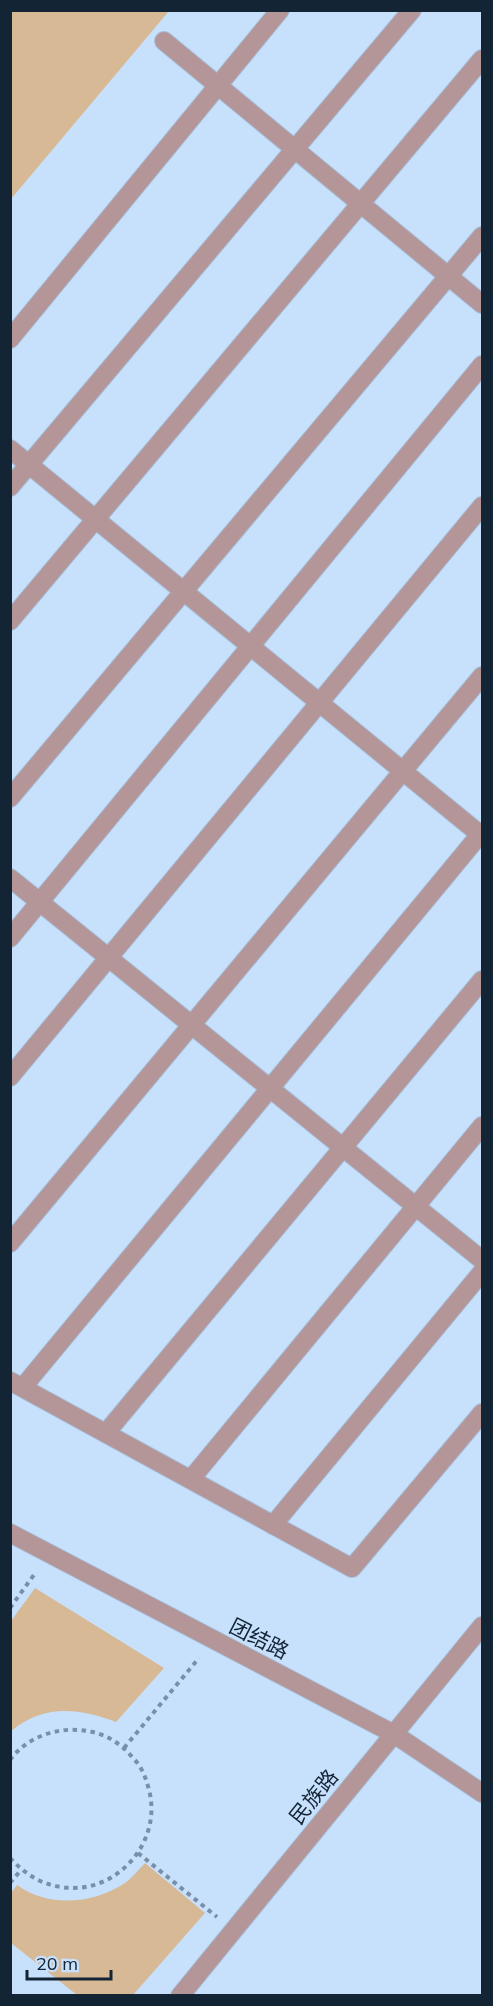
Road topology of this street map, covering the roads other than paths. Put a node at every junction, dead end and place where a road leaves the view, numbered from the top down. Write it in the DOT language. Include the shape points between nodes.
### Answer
graph roads {
  1 [pos="280,10"];
  2 [pos="412,10"];
  3 [pos="164,41"];
  4 [pos="483,59"];
  5 [pos="218,86"];
  6 [pos="295,149"];
  7 [pos="361,204"];
  8 [pos="483,236"];
  9 [pos="449,276"];
  10 [pos="483,304"];
  11 [pos="10,339"];
  12 [pos="483,365"];
  13 [pos="10,449"];
  14 [pos="29,465"];
  15 [pos="10,487"];
  16 [pos="483,506"];
  17 [pos="96,519"];
  18 [pos="184,592"];
  19 [pos="10,621"];
  20 [pos="251,646"];
  21 [pos="483,676"];
  22 [pos="320,703"];
  23 [pos="403,771"];
  24 [pos="10,798"];
  25 [pos="482,834"];
  26 [pos="10,878"];
  27 [pos="41,903"];
  28 [pos="10,938"];
  29 [pos="109,957"];
  30 [pos="483,980"];
  31 [pos="192,1025"];
  32 [pos="10,1077"];
  33 [pos="270,1088"];
  34 [pos="483,1126"];
  35 [pos="343,1147"];
  36 [pos="416,1206"];
  37 [pos="10,1243"];
  38 [pos="483,1260"];
  39 [pos="483,1272"];
  40 [pos="17,1384"];
  41 [pos="483,1413"];
  42 [pos="106,1433"];
  43 [pos="191,1479"];
  44 [pos="273,1525"];
  45 [pos="10,1533"];
  46 [pos="483,1626"];
  47 [pos="394,1734"];
  48 [pos="483,1793"];
  49 [pos="180,1995"];
  1 -- 5 [label="street"];
  2 -- 6 [label="street"];
  3 -- 5 [label="street"];
  4 -- 7 [label="street"];
  5 -- 6 [label="street"];
  5 -- 11 [label="street"];
  6 -- 7 [label="street"];
  6 -- 14 [label="street"];
  7 -- 9 [label="street"];
  7 -- 17 [label="street"];
  8 -- 9 [label="street"];
  9 -- 10 [label="street"];
  9 -- 18 [label="street"];
  12 -- 20 [label="street"];
  13 -- 14 [label="street"];
  14 -- 15 [label="street"];
  14 -- 17 [label="street"];
  16 -- 22 [label="street"];
  17 -- 18 [label="street"];
  17 -- 19 [label="street"];
  18 -- 20 [label="street"];
  18 -- 24 [label="street"];
  20 -- 22 [label="street"];
  20 -- 27 [label="street"];
  21 -- 23 [label="street"];
  22 -- 23 [label="street"];
  22 -- 29 [label="street"];
  23 -- 25 [label="street"];
  23 -- 31 [label="street"];
  25 -- 33 [label="street"];
  26 -- 27 [label="street"];
  27 -- 28 [label="street"];
  27 -- 29 [label="street"];
  29 -- 31 [label="street"];
  29 -- 32 [label="street"];
  30 -- 35 [label="street"];
  31 -- 33 [label="street"];
  31 -- 37 [label="street"];
  33 -- 35 [label="street"];
  33 -- 40 [label="street"];
  34 -- 36 [label="street"];
  35 -- 36 [label="street"];
  35 -- 42 [label="street"];
  36 -- 38 [label="street"];
  36 -- 43 [label="street"];
  39 -- 44 [label="street"];
  40 -- 42 [label="street"];
  41 -- 44 [label="street" via="352,1568"];
  42 -- 43 [label="street"];
  43 -- 44 [label="street"];
  45 -- 47 [label="street, 团结路"];
  46 -- 47 [label="street, 民族路"];
  47 -- 48 [label="street, 团结路"];
  47 -- 49 [label="street, 民族路"];
}
